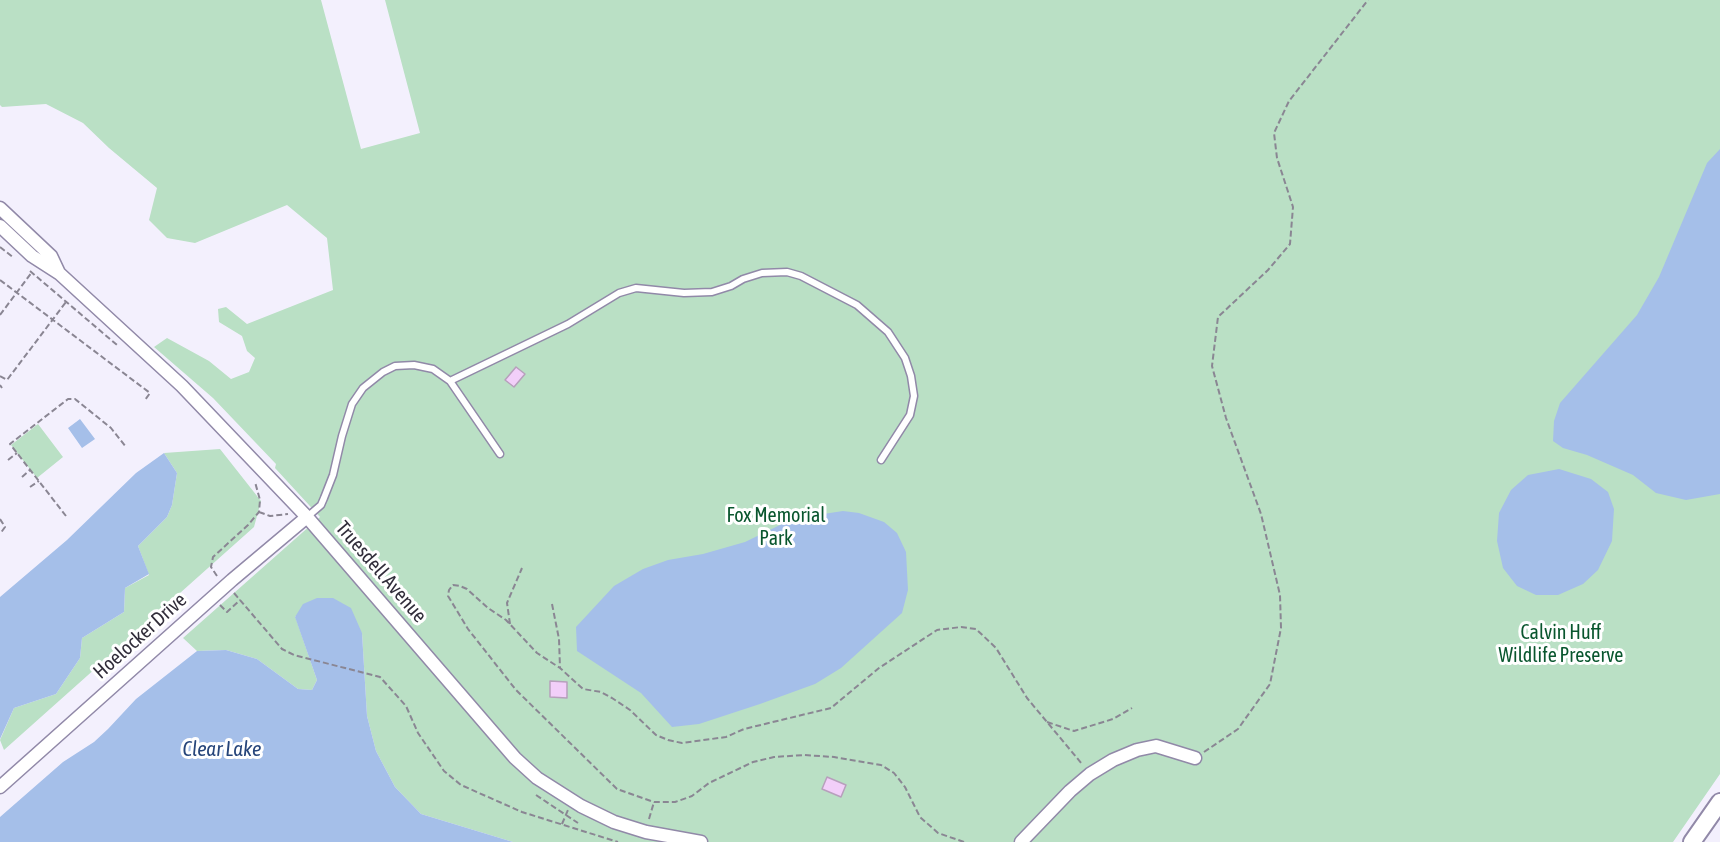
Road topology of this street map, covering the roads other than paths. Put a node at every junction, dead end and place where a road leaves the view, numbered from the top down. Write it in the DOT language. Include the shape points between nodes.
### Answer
graph roads {
  1 [pos="0,208"];
  2 [pos="0,226"];
  3 [pos="60,274"];
  4 [pos="450,381"];
  5 [pos="500,454"];
  6 [pos="881,460"];
  7 [pos="307,517"];
  8 [pos="1196,758"];
  9 [pos="0,787"];
  10 [pos="1720,802"];
  11 [pos="701,842"];
  12 [pos="1021,842"];
  13 [pos="1692,842"];
  1 -- 3 [label="street, Truesdell Avenue" via="51,256"];
  2 -- 3 [label="street, Truesdell Avenue" via="32,256"];
  3 -- 7 [label="street, Truesdell Avenue" via="182,386"];
  4 -- 5 [label="lane"];
  4 -- 6 [label="lane" via="568,324 619,292 636,288 712,292 762,273 787,272 857,305 888,332 905,358 914,396 910,415"];
  4 -- 7 [label="lane" via="433,369 395,366 363,388 352,404 321,505"];
  7 -- 9 [label="street, Hoelocker Drive"];
  7 -- 11 [label="street, Truesdell Avenue" via="515,758 537,778 614,822"];
  8 -- 12 [label="street" via="1156,746 1113,760 1070,791"];
  10 -- 13 [label="street"];
}
